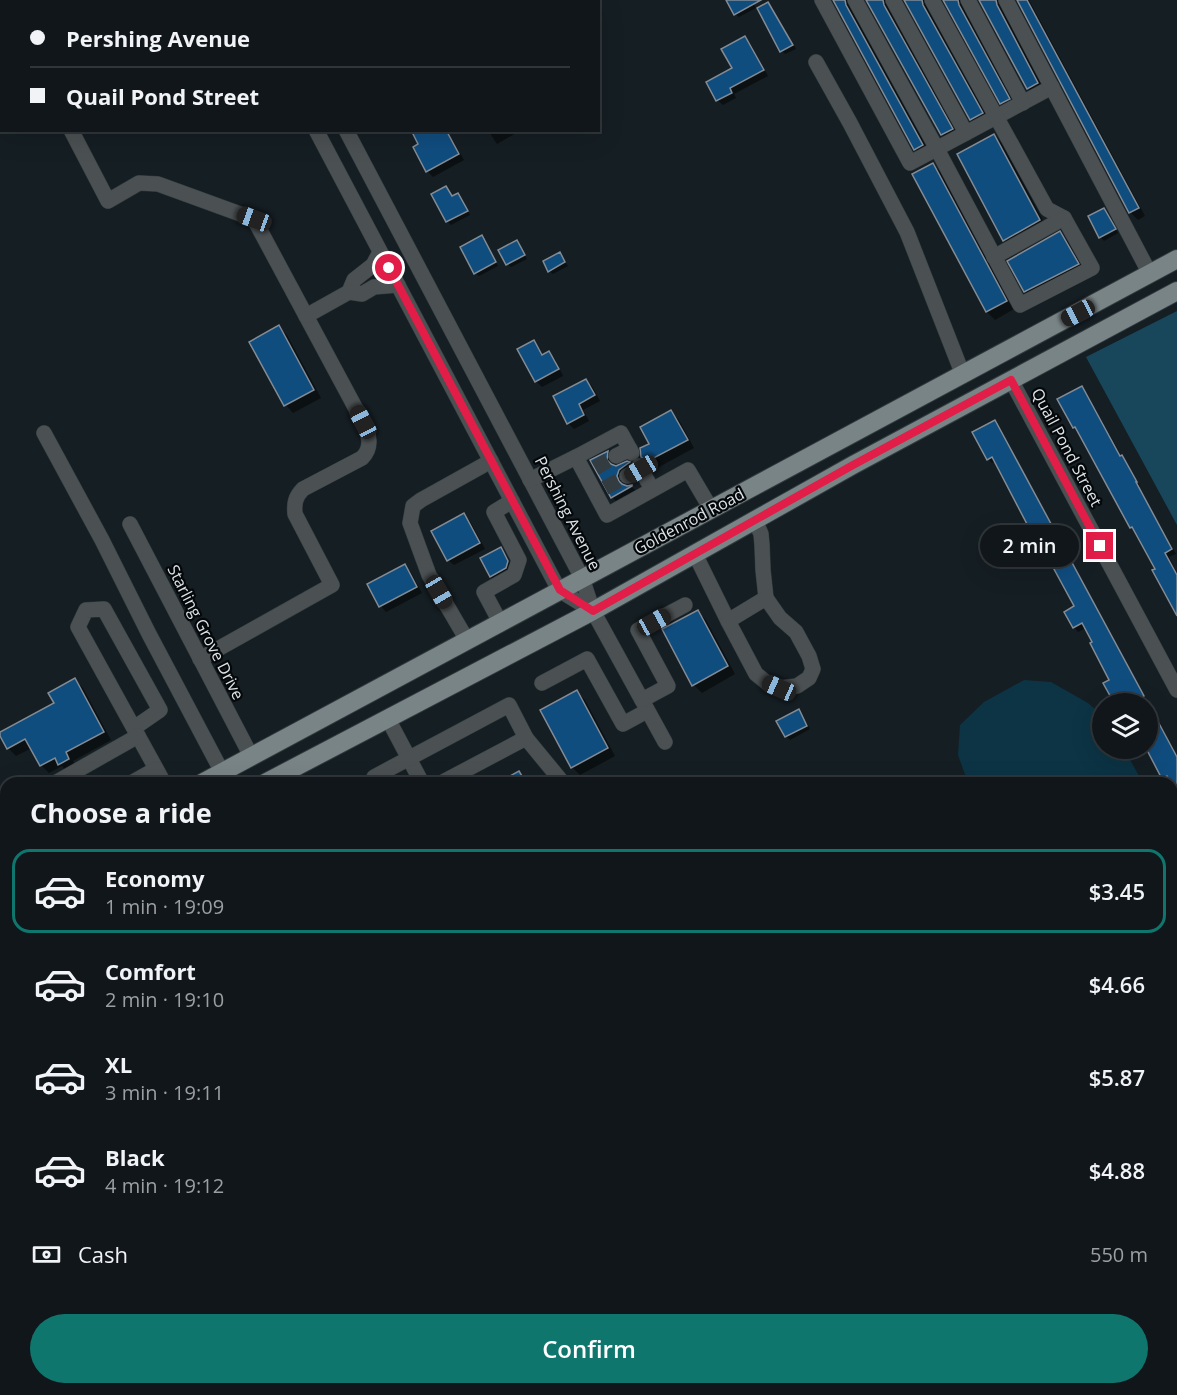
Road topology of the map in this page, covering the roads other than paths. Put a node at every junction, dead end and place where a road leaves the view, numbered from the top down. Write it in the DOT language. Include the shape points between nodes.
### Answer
graph roads {
  1 [pos="822,0"];
  2 [pos="855,0"];
  3 [pos="893,0"];
  4 [pos="932,0"];
  5 [pos="968,0"];
  6 [pos="1006,0"];
  7 [pos="816,62"];
  8 [pos="1052,87"];
  9 [pos="1023,103"];
  10 [pos="996,117"];
  11 [pos="72,132"];
  12 [pos="317,132"];
  13 [pos="347,132"];
  14 [pos="966,133"];
  15 [pos="937,149"];
  16 [pos="1064,218"];
  17 [pos="380,252"];
  18 [pos="994,256"];
  19 [pos="1177,259"];
  20 [pos="1177,270"];
  21 [pos="1150,274"];
  22 [pos="398,285"];
  23 [pos="1177,291"];
  24 [pos="349,292"];
  25 [pos="306,316"];
  26 [pos="963,375"];
  27 [pos="1011,380"];
  28 [pos="44,433"];
  29 [pos="616,456"];
  30 [pos="576,457"];
  31 [pos="491,461"];
  32 [pos="634,462"];
  33 [pos="530,480"];
  34 [pos="652,489"];
  35 [pos="512,501"];
  36 [pos="789,501"];
  37 [pos="711,509"];
  38 [pos="755,520"];
  39 [pos="130,524"];
  40 [pos="695,554"];
  41 [pos="582,578"];
  42 [pos="560,590"];
  43 [pos="766,598"];
  44 [pos="684,605"];
  45 [pos="593,611"];
  46 [pos="728,621"];
  47 [pos="500,622"];
  48 [pos="467,640"];
  49 [pos="200,659"];
  50 [pos="542,682"];
  51 [pos="1177,690"];
  52 [pos="644,705"];
  53 [pos="387,719"];
  54 [pos="136,732"];
  55 [pos="526,738"];
  56 [pos="664,742"];
  57 [pos="251,756"];
  58 [pos="408,758"];
  59 [pos="156,769"];
  60 [pos="222,772"];
  61 [pos="65,777"];
  62 [pos="142,777"];
  63 [pos="161,777"];
  64 [pos="213,777"];
  65 [pos="276,777"];
  66 [pos="374,777"];
  67 [pos="419,777"];
  68 [pos="452,777"];
  69 [pos="558,777"];
  1 -- 15 [label="street" via="910,163"];
  2 -- 15 [label="street"];
  3 -- 14 [label="street"];
  4 -- 10 [label="street"];
  5 -- 9 [label="street"];
  6 -- 8 [label="street"];
  7 -- 26 [label="street" via="907,232"];
  8 -- 9 [label="street"];
  8 -- 21 [label="street"];
  9 -- 10 [label="street"];
  10 -- 14 [label="street"];
  10 -- 16 [label="street" via="1047,209"];
  11 -- 25 [label="street" via="108,201 139,183 158,184 254,219"];
  12 -- 17 [label="street"];
  13 -- 33 [label="street, Pershing Avenue"];
  14 -- 15 [label="street"];
  15 -- 18 [label="street"];
  16 -- 18 [label="street"];
  16 -- 18 [label="street" via="1092,268 1020,305"];
  17 -- 22 [label="street"];
  17 -- 24 [label="street" via="373,265 354,280"];
  19 -- 21 [label="main road, Goldenrod Road"];
  20 -- 27 [label="main road" via="1024,351"];
  21 -- 26 [label="main road, Goldenrod Road"];
  22 -- 24 [label="street" via="374,287 362,294"];
  22 -- 31 [label="street"];
  23 -- 27 [label="main road, Goldenrod Road"];
  24 -- 25 [label="street"];
  25 -- 49 [label="street" via="369,438 367,453 362,458 303,489 295,499 295,514 332,585"];
  26 -- 36 [label="main road" via="955,397 815,472"];
  26 -- 37 [label="main road, Goldenrod Road"];
  27 -- 36 [label="main road, Goldenrod Road"];
  27 -- 51 [label="street, Quail Pond Street"];
  28 -- 60 [label="street"];
  29 -- 32 [label="street"];
  30 -- 32 [label="street" via="621,433"];
  30 -- 33 [label="street"];
  30 -- 34 [label="street" via="590,471 607,515"];
  31 -- 35 [label="street"];
  31 -- 48 [label="street" via="412,506 410,523 429,575"];
  32 -- 34 [label="street"];
  33 -- 41 [label="street, Pershing Avenue"];
  34 -- 37 [label="street" via="688,470"];
  35 -- 42 [label="street"];
  35 -- 47 [label="street" via="494,512 519,560 514,575 484,592"];
  36 -- 38 [label="main road, Goldenrod Road"];
  37 -- 41 [label="main road, Goldenrod Road"];
  38 -- 40 [label="main road, Goldenrod Road"];
  38 -- 43 [label="street" via="761,534"];
  39 -- 49 [label="street, Starling Grove Drive"];
  40 -- 45 [label="main road, Goldenrod Road"];
  40 -- 46 [label="street"];
  41 -- 42 [label="main road, Goldenrod Road"];
  41 -- 45 [label="street, Pershing Avenue"];
  42 -- 45 [label="street"];
  42 -- 47 [label="main road, Goldenrod Road"];
  43 -- 46 [label="street"];
  43 -- 46 [label="street" via="796,632 809,656 813,669 809,678 797,686 779,688 756,674"];
  44 -- 52 [label="street" via="638,630 668,686"];
  45 -- 52 [label="street, Pershing Avenue"];
  45 -- 53 [label="main road, Goldenrod Road"];
  47 -- 48 [label="main road, Goldenrod Road"];
  48 -- 57 [label="main road, Goldenrod Road"];
  49 -- 57 [label="street, Starling Grove Drive"];
  50 -- 52 [label="street" via="587,659 623,724"];
  52 -- 56 [label="street, Pershing Avenue"];
  53 -- 58 [label="street"];
  53 -- 65 [label="main road, Goldenrod Road"];
  54 -- 54 [label="street" via="78,627 86,610 104,609 160,710"];
  54 -- 59 [label="street"];
  54 -- 61 [label="street"];
  55 -- 58 [label="street" via="509,705"];
  55 -- 68 [label="street"];
  55 -- 69 [label="street"];
  57 -- 60 [label="main road, Goldenrod Road"];
  58 -- 66 [label="street"];
  58 -- 67 [label="street"];
  59 -- 62 [label="street"];
  59 -- 63 [label="street"];
  60 -- 64 [label="main road, Goldenrod Road"];
}
